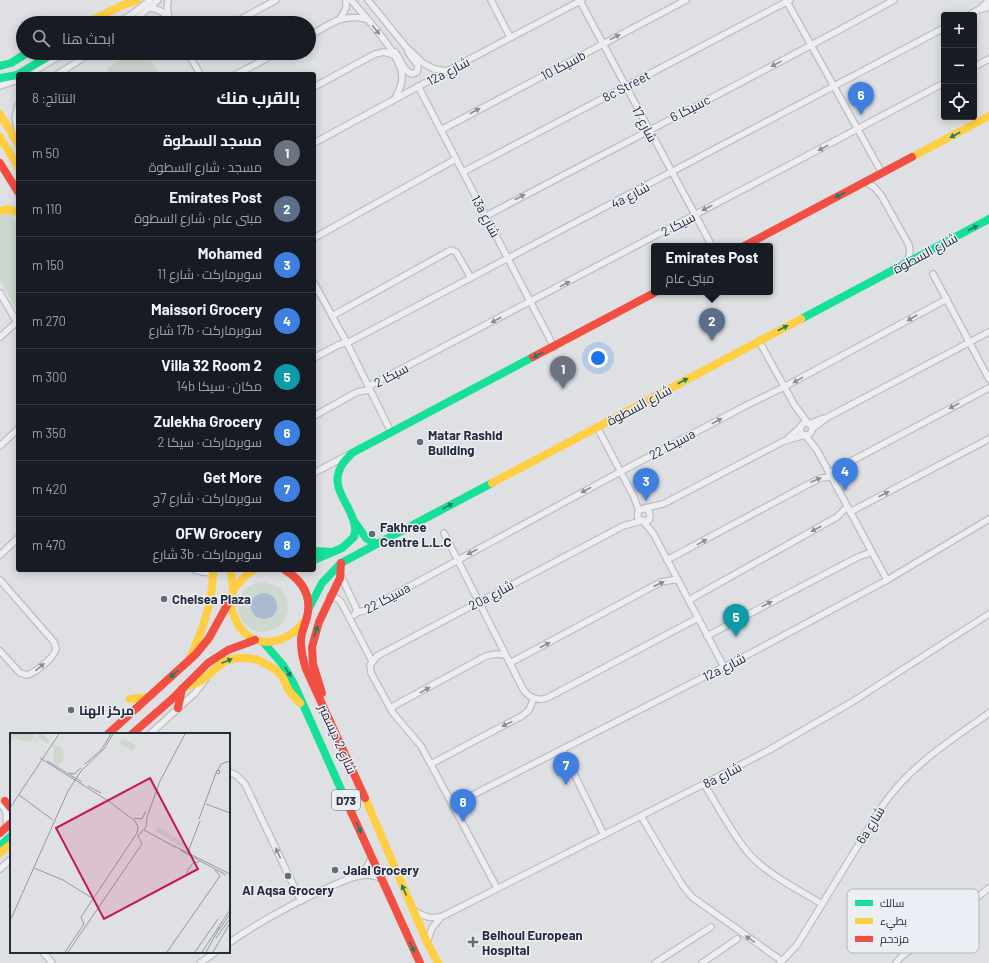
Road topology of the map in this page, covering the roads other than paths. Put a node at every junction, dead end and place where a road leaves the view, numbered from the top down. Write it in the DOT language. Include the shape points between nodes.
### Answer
graph roads {
  1 [pos="137,0"];
  2 [pos="150,0"];
  3 [pos="158,0"];
  4 [pos="168,0"];
  5 [pos="276,0"];
  6 [pos="346,0"];
  7 [pos="351,0"];
  8 [pos="368,0"];
  9 [pos="491,0"];
  10 [pos="686,0"];
  11 [pos="788,0"];
  12 [pos="894,0"];
  13 [pos="989,0"];
  14 [pos="581,1"];
  15 [pos="989,7"];
  16 [pos="148,8"];
  17 [pos="978,10"];
  18 [pos="974,12"];
  19 [pos="100,16"];
  20 [pos="129,16"];
  21 [pos="139,16"];
  22 [pos="166,16"];
  23 [pos="169,16"];
  24 [pos="247,16"];
  25 [pos="340,19"];
  26 [pos="367,19"];
  27 [pos="941,30"];
  28 [pos="316,32"];
  29 [pos="510,37"];
  30 [pos="602,44"];
  31 [pos="811,46"];
  32 [pos="406,47"];
  33 [pos="390,48"];
  34 [pos="394,55"];
  35 [pos="989,59"];
  36 [pos="16,60"];
  37 [pos="44,60"];
  38 [pos="51,60"];
  39 [pos="80,60"];
  40 [pos="192,60"];
  41 [pos="264,60"];
  42 [pos="977,65"];
  43 [pos="0,66"];
  44 [pos="28,71"];
  45 [pos="447,71"];
  46 [pos="61,72"];
  47 [pos="199,72"];
  48 [pos="241,72"];
  49 [pos="16,75"];
  50 [pos="0,78"];
  51 [pos="16,81"];
  52 [pos="942,84"];
  53 [pos="0,86"];
  54 [pos="316,86"];
  55 [pos="418,86"];
  56 [pos="625,87"];
  57 [pos="834,88"];
  58 [pos="395,99"];
  59 [pos="0,114"];
  60 [pos="989,116"];
  61 [pos="857,129"];
  62 [pos="441,130"];
  63 [pos="648,130"];
  64 [pos="0,137"];
  65 [pos="16,141"];
  66 [pos="316,142"];
  67 [pos="456,158"];
  68 [pos="0,163"];
  69 [pos="16,163"];
  70 [pos="463,172"];
  71 [pos="671,173"];
  72 [pos="882,173"];
  73 [pos="865,182"];
  74 [pos="16,189"];
  75 [pos="0,211"];
  76 [pos="16,212"];
  77 [pos="694,215"];
  78 [pos="486,216"];
  79 [pos="988,221"];
  80 [pos="316,237"];
  81 [pos="710,243"];
  82 [pos="750,243"];
  83 [pos="508,258"];
  84 [pos="904,264"];
  85 [pos="933,274"];
  86 [pos="470,278"];
  87 [pos="316,287"];
  88 [pos="0,293"];
  89 [pos="651,295"];
  90 [pos="947,299"];
  91 [pos="531,302"];
  92 [pos="332,316"];
  93 [pos="16,321"];
  94 [pos="16,324"];
  95 [pos="989,332"];
  96 [pos="0,337"];
  97 [pos="759,341"];
  98 [pos="347,343"];
  99 [pos="969,343"];
  100 [pos="554,347"];
  101 [pos="316,357"];
  102 [pos="989,379"];
  103 [pos="370,388"];
  104 [pos="784,388"];
  105 [pos="989,388"];
  106 [pos="795,406"];
  107 [pos="316,415"];
  108 [pos="597,427"];
  109 [pos="801,427"];
  110 [pos="811,427"];
  111 [pos="16,432"];
  112 [pos="391,432"];
  113 [pos="805,435"];
  114 [pos="989,439"];
  115 [pos="784,441"];
  116 [pos="0,446"];
  117 [pos="817,450"];
  118 [pos="352,453"];
  119 [pos="316,472"];
  120 [pos="620,472"];
  121 [pos="830,475"];
  122 [pos="663,504"];
  123 [pos="848,509"];
  124 [pos="641,510"];
  125 [pos="650,517"];
  126 [pos="989,519"];
  127 [pos="353,521"];
  128 [pos="642,521"];
  129 [pos="623,526"];
  130 [pos="444,533"];
  131 [pos="653,533"];
  132 [pos="16,540"];
  133 [pos="376,544"];
  134 [pos="316,551"];
  135 [pos="332,552"];
  136 [pos="872,552"];
  137 [pos="0,555"];
  138 [pos="316,559"];
  139 [pos="458,560"];
  140 [pos="668,560"];
  141 [pos="341,563"];
  142 [pos="213,572"];
  143 [pos="231,572"];
  144 [pos="251,572"];
  145 [pos="289,572"];
  146 [pos="341,576"];
  147 [pos="0,580"];
  148 [pos="678,580"];
  149 [pos="887,580"];
  150 [pos="233,590"];
  151 [pos="330,596"];
  152 [pos="230,600"];
  153 [pos="689,600"];
  154 [pos="480,601"];
  155 [pos="308,611"];
  156 [pos="356,613"];
  157 [pos="989,614"];
  158 [pos="350,617"];
  159 [pos="698,618"];
  160 [pos="305,621"];
  161 [pos="707,636"];
  162 [pos="259,641"];
  163 [pos="0,651"];
  164 [pos="506,655"];
  165 [pos="372,661"];
  166 [pos="188,662"];
  167 [pos="510,663"];
  168 [pos="724,667"];
  169 [pos="207,676"];
  170 [pos="183,688"];
  171 [pos="149,697"];
  172 [pos="534,698"];
  173 [pos="130,699"];
  174 [pos="178,708"];
  175 [pos="304,708"];
  176 [pos="390,708"];
  177 [pos="326,710"];
  178 [pos="989,714"];
  179 [pos="109,733"];
  180 [pos="133,733"];
  181 [pos="151,733"];
  182 [pos="562,749"];
  183 [pos="431,764"];
  184 [pos="231,773"];
  185 [pos="704,784"];
  186 [pos="5,802"];
  187 [pos="453,805"];
  188 [pos="642,816"];
  189 [pos="9,825"];
  190 [pos="0,833"];
  191 [pos="604,835"];
  192 [pos="10,837"];
  193 [pos="10,845"];
  194 [pos="0,846"];
  195 [pos="0,854"];
  196 [pos="372,857"];
  197 [pos="10,860"];
  198 [pos="0,869"];
  199 [pos="356,876"];
  200 [pos="380,878"];
  201 [pos="497,888"];
  202 [pos="989,888"];
  203 [pos="979,896"];
  204 [pos="301,901"];
  205 [pos="822,904"];
  206 [pos="414,911"];
  207 [pos="443,916"];
  208 [pos="711,926"];
  209 [pos="737,940"];
  210 [pos="230,942"];
  211 [pos="427,942"];
  212 [pos="44,953"];
  213 [pos="215,953"];
  214 [pos="906,953"];
  215 [pos="781,962"];
  216 [pos="52,963"];
  217 [pos="200,963"];
  218 [pos="420,963"];
  219 [pos="438,963"];
  220 [pos="655,963"];
  221 [pos="702,963"];
  222 [pos="896,963"];
  1 -- 19 [label="main road"];
  2 -- 20 [label="street"];
  3 -- 16 [label="street"];
  4 -- 23 [label="street"];
  5 -- 24 [label="street"];
  6 -- 25 [label="street" via="346,8"];
  7 -- 26 [label="street"];
  8 -- 32 [label="street"];
  9 -- 29 [label="street"];
  30 -- 10 [label="street, سيكا 10b, one-way"];
  11 -- 31 [label="street"];
  11 -- 56 [label="street, 8c Street"];
  12 -- 31 [label="street, سيكا 6c"];
  13 -- 17 [label="street"];
  14 -- 29 [label="street, 12a شارع"];
  14 -- 30 [label="street, شارع 17"];
  15 -- 17 [label="street"];
  16 -- 21 [label="street"];
  16 -- 22 [label="street" via="162,11"];
  17 -- 18 [label="street"];
  25 -- 26 [label="street"];
  25 -- 28 [label="street"];
  26 -- 33 [label="street, one-way"];
  27 -- 57 [label="street, 4a شارع"];
  29 -- 45 [label="street, 12a شارع"];
  30 -- 56 [label="street, شارع 17"];
  62 -- 30 [label="street, سيكا 10b, one-way"];
  31 -- 57 [label="street"];
  31 -- 63 [label="street, سيكا 6c, one-way"];
  32 -- 33 [label="street" via="418,66 417,72 412,74 407,72 400,58"];
  32 -- 45 [label="street" via="426,66"];
  33 -- 34 [label="street"];
  34 -- 54 [label="street" via="384,52 375,54"];
  34 -- 58 [label="street" via="400,66 402,78"];
  35 -- 42 [label="street"];
  36 -- 43 [label="main road"];
  37 -- 44 [label="main road"];
  38 -- 44 [label="street"];
  39 -- 46 [label="street"];
  40 -- 47 [label="street"];
  41 -- 48 [label="street"];
  45 -- 55 [label="street, 12a شارع"];
  49 -- 50 [label="main road"];
  51 -- 53 [label="street"];
  52 -- 61 [label="street, سيكا 2"];
  55 -- 58 [label="street, 12a شارع"];
  55 -- 62 [label="street, 13a شارع"];
  56 -- 63 [label="street, شارع 17"];
  56 -- 70 [label="street, 8c Street"];
  57 -- 61 [label="street"];
  57 -- 71 [label="street, 4a شارع"];
  58 -- 66 [label="street, 12a شارع"];
  59 -- 65 [label="main road"];
  60 -- 72 [label="main road, one-way"];
  61 -- 72 [label="street"];
  61 -- 77 [label="street, سيكا 2, one-way"];
  62 -- 67 [label="street, 13a شارع"];
  63 -- 71 [label="street, شارع 17"];
  78 -- 63 [label="street, سيكا 6c, one-way"];
  64 -- 69 [label="main road"];
  67 -- 70 [label="street, 13a شارع"];
  67 -- 80 [label="street"];
  68 -- 74 [label="main road"];
  70 -- 78 [label="street, 13a شارع"];
  71 -- 77 [label="street, شارع 17"];
  71 -- 83 [label="street, 4a شارع"];
  72 -- 73 [label="main road"];
  73 -- 82 [label="main road, one-way"];
  73 -- 84 [label="street" via="881,195 909,245 910,254"];
  75 -- 76 [label="main road" via="8,209"];
  77 -- 81 [label="street, شارع 17"];
  91 -- 77 [label="street, سيكا 2, one-way"];
  78 -- 83 [label="street, 13a شارع"];
  84 -- 79 [label="main road, شارع السطوة, one-way"];
  83 -- 86 [label="street, 4a شارع"];
  83 -- 91 [label="street, 13a شارع"];
  97 -- 84 [label="main road, شارع السطوة, one-way"];
  85 -- 90 [label="street"];
  86 -- 92 [label="street" via="456,252 451,250"];
  86 -- 98 [label="street, 4a شارع"];
  87 -- 92 [label="street"];
  88 -- 93 [label="street"];
  89 -- 100 [label="main road"];
  90 -- 99 [label="street"];
  90 -- 104 [label="street, سيكا 22a, one-way"];
  91 -- 100 [label="street, 13a شارع"];
  91 -- 103 [label="street, سيكا 2, one-way"];
  92 -- 98 [label="street"];
  94 -- 96 [label="street"];
  95 -- 99 [label="street"];
  97 -- 104 [label="street"];
  108 -- 97 [label="main road, شارع السطوة, one-way"];
  98 -- 101 [label="street, 4a شارع"];
  98 -- 103 [label="street"];
  99 -- 102 [label="street"];
  99 -- 110 [label="street"];
  100 -- 112 [label="main road, one-way"];
  103 -- 107 [label="street, سيكا 2" via="357,392"];
  103 -- 112 [label="street"];
  104 -- 106 [label="street"];
  120 -- 104 [label="street, سيكا 22a, one-way"];
  105 -- 121 [label="street, one-way"];
  106 -- 109 [label="street"];
  106 -- 110 [label="street"];
  108 -- 120 [label="street"];
  133 -- 108 [label="main road, شارع السطوة, one-way"];
  109 -- 110 [label="street" via="804,424"];
  109 -- 113 [label="street"];
  109 -- 115 [label="street"];
  110 -- 113 [label="street" via="810,434"];
  110 -- 117 [label="street"];
  111 -- 116 [label="street"];
  112 -- 118 [label="main road"];
  113 -- 115 [label="street"];
  113 -- 117 [label="street"];
  123 -- 114 [label="street, one-way"];
  115 -- 122 [label="street"];
  117 -- 121 [label="street"];
  118 -- 119 [label="street"];
  118 -- 127 [label="main road" via="340,466 338,484"];
  120 -- 124 [label="street"];
  120 -- 139 [label="street, سيكا 22a, one-way"];
  121 -- 123 [label="street"];
  140 -- 121 [label="street, one-way" via="810,483"];
  122 -- 124 [label="street"];
  122 -- 125 [label="street"];
  123 -- 136 [label="street"];
  123 -- 153 [label="street, one-way" via="837,518"];
  124 -- 125 [label="street" via="649,511"];
  124 -- 128 [label="street" via="637,516"];
  124 -- 129 [label="street, 20a شارع"];
  125 -- 128 [label="street" via="647,521"];
  125 -- 131 [label="street"];
  126 -- 149 [label="street, 12a شارع"];
  127 -- 133 [label="main road" via="366,538"];
  127 -- 135 [label="main road" via="355,533 351,541"];
  128 -- 129 [label="street, 20a شارع"];
  128 -- 131 [label="street"];
  129 -- 154 [label="street, 20a شارع"];
  130 -- 139 [label="street"];
  131 -- 140 [label="street"];
  132 -- 137 [label="street"];
  133 -- 141 [label="main road, شارع السطوة"];
  134 -- 135 [label="main road"];
  135 -- 138 [label="main road"];
  136 -- 149 [label="street"];
  161 -- 136 [label="street, one-way"];
  139 -- 154 [label="street"];
  139 -- 156 [label="street, سيكا 22a"];
  140 -- 148 [label="street"];
  141 -- 146 [label="main road"];
  141 -- 155 [label="main road, شارع السطوة" via="321,582"];
  142 -- 166 [label="main road" via="208,614"];
  143 -- 150 [label="main road"];
  144 -- 150 [label="main road"];
  145 -- 155 [label="main road" via="296,576 306,590"];
  146 -- 151 [label="main road"];
  146 -- 156 [label="street" via="357,608"];
  163 -- 147 [label="street, one-way" via="26,676 52,656 56,649 54,642"];
  148 -- 153 [label="street"];
  167 -- 148 [label="street, one-way" via="661,582"];
  149 -- 168 [label="street, 12a شارع"];
  150 -- 152 [label="main road"];
  151 -- 158 [label="street" via="340,600"];
  177 -- 151 [label="main road, one-way" via="312,657 312,646"];
  152 -- 162 [label="main road, شارع 2 ديسمبر" via="237,624 245,634"];
  152 -- 166 [label="main road" via="209,638"];
  153 -- 159 [label="street"];
  154 -- 164 [label="street"];
  154 -- 165 [label="street, 20a شارع"];
  155 -- 160 [label="main road, شارع 2 ديسمبر"];
  156 -- 158 [label="street, سيكا 22a"];
  157 -- 185 [label="street, 8a شارع" via="826,718"];
  158 -- 165 [label="street"];
  159 -- 161 [label="street"];
  159 -- 172 [label="street" via="549,697"];
  160 -- 162 [label="main road" via="282,640"];
  160 -- 177 [label="main road, شارع 2 ديسمبر / D73" via="301,640 303,660"];
  161 -- 168 [label="street"];
  162 -- 170 [label="main road" via="230,648 214,657"];
  162 -- 175 [label="main road, شارع 2 ديسمبر / D73, one-way" via="283,665"];
  164 -- 167 [label="street"];
  176 -- 164 [label="street, one-way" via="486,656"];
  165 -- 176 [label="street" via="371,673"];
  166 -- 171 [label="main road, one-way"];
  167 -- 172 [label="street" via="523,689"];
  168 -- 182 [label="street, 12a شارع"];
  169 -- 170 [label="main road"];
  169 -- 174 [label="street" via="199,689"];
  169 -- 175 [label="main road, one-way" via="220,664 231,659 244,657 258,660 279,672 289,691"];
  170 -- 174 [label="main road"];
  170 -- 180 [label="main road"];
  171 -- 173 [label="main road"];
  171 -- 179 [label="main road"];
  172 -- 183 [label="street, one-way" via="522,716"];
  174 -- 181 [label="street"];
  175 -- 196 [label="main road, شارع 2 ديسمبر / D73, one-way"];
  176 -- 183 [label="street" via="416,740"];
  206 -- 177 [label="main road, شارع 2 ديسمبر / D73, one-way"];
  178 -- 205 [label="street, 6a شارع" via="929,757 896,788"];
  182 -- 187 [label="street, 12a شارع"];
  182 -- 191 [label="street"];
  183 -- 187 [label="street"];
  204 -- 184 [label="street, one-way" via="245,784"];
  185 -- 188 [label="street, 8a شارع"];
  185 -- 205 [label="street" via="750,855 764,867"];
  186 -- 189 [label="street"];
  187 -- 201 [label="street"];
  188 -- 191 [label="street, 8a شارع"];
  215 -- 188 [label="street, one-way" via="692,897"];
  189 -- 190 [label="main road"];
  191 -- 201 [label="street, 8a شارع"];
  192 -- 194 [label="main road"];
  193 -- 195 [label="main road"];
  196 -- 199 [label="street" via="366,869"];
  196 -- 200 [label="main road, شارع 2 ديسمبر / D73"];
  197 -- 198 [label="street"];
  199 -- 200 [label="street"];
  199 -- 204 [label="street"];
  200 -- 218 [label="main road, شارع 2 ديسمبر / D73, one-way"];
  201 -- 207 [label="street, 8a شارع"];
  202 -- 203 [label="street"];
  204 -- 210 [label="street"];
  205 -- 215 [label="street, 6a شارع" via="797,945"];
  206 -- 207 [label="street, 8a شارع" via="427,917"];
  206 -- 211 [label="main road, شارع 2 ديسمبر / D73"];
  207 -- 211 [label="street, 8a شارع" via="432,928"];
  208 -- 220 [label="street"];
  209 -- 221 [label="street"];
  211 -- 219 [label="main road, شارع 2 ديسمبر / D73"];
  212 -- 216 [label="street"];
  213 -- 217 [label="street"];
  214 -- 222 [label="street"];
}
